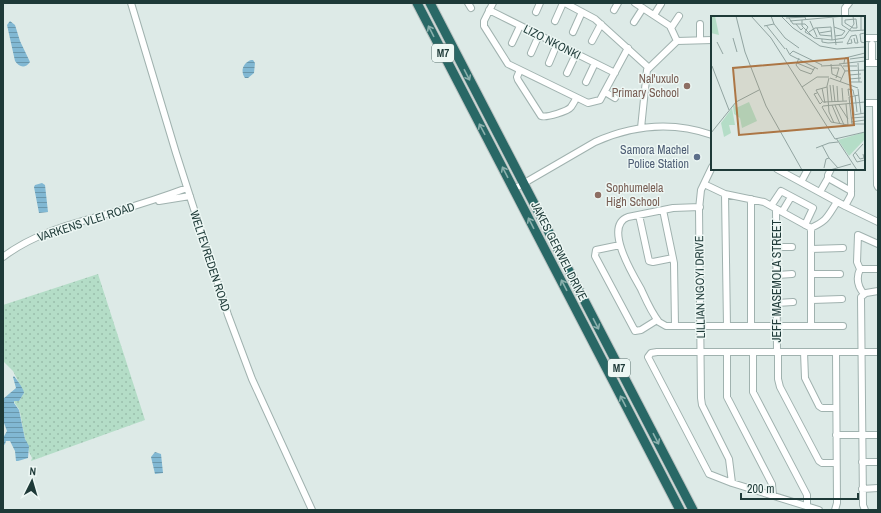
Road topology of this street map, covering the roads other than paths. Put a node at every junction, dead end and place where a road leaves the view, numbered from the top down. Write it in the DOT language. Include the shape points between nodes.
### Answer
graph roads {
  1 [pos="131,3"];
  2 [pos="417,3"];
  3 [pos="430,3"];
  4 [pos="493,3"];
  5 [pos="540,3"];
  6 [pos="564,3"];
  7 [pos="618,3"];
  8 [pos="636,3"];
  9 [pos="849,3"];
  10 [pos="661,4"];
  11 [pos="643,8"];
  12 [pos="489,10"];
  13 [pos="614,10"];
  14 [pos="536,12"];
  15 [pos="582,12"];
  16 [pos="654,15"];
  17 [pos="679,16"];
  18 [pos="845,16"];
  19 [pos="555,21"];
  20 [pos="634,22"];
  21 [pos="601,24"];
  22 [pos="700,24"];
  23 [pos="520,26"];
  24 [pos="671,28"];
  25 [pos="573,32"];
  26 [pos="539,35"];
  27 [pos="865,38"];
  28 [pos="878,38"];
  29 [pos="700,40"];
  30 [pos="711,40"];
  31 [pos="592,41"];
  32 [pos="678,41"];
  33 [pos="512,43"];
  34 [pos="557,44"];
  35 [pos="872,44"];
  36 [pos="628,48"];
  37 [pos="531,52"];
  38 [pos="576,54"];
  39 [pos="549,62"];
  40 [pos="595,63"];
  41 [pos="875,63"];
  42 [pos="649,68"];
  43 [pos="520,70"];
  44 [pos="567,73"];
  45 [pos="615,73"];
  46 [pos="586,82"];
  47 [pos="604,92"];
  48 [pos="576,98"];
  49 [pos="615,98"];
  50 [pos="865,102"];
  51 [pos="877,102"];
  52 [pos="642,128"];
  53 [pos="877,132"];
  54 [pos="711,135"];
  55 [pos="877,161"];
  56 [pos="711,169"];
  57 [pos="779,170"];
  58 [pos="807,170"];
  59 [pos="830,170"];
  60 [pos="851,170"];
  61 [pos="182,174"];
  62 [pos="828,178"];
  63 [pos="801,182"];
  64 [pos="524,184"];
  65 [pos="704,184"];
  66 [pos="878,187"];
  67 [pos="187,188"];
  68 [pos="514,189"];
  69 [pos="851,191"];
  70 [pos="820,192"];
  71 [pos="725,194"];
  72 [pos="169,195"];
  73 [pos="190,196"];
  74 [pos="791,197"];
  75 [pos="751,199"];
  76 [pos="150,202"];
  77 [pos="837,202"];
  78 [pos="845,206"];
  79 [pos="700,207"];
  80 [pos="777,209"];
  81 [pos="663,210"];
  82 [pos="639,215"];
  83 [pos="878,222"];
  84 [pos="808,226"];
  85 [pos="878,244"];
  86 [pos="620,245"];
  87 [pos="792,247"];
  88 [pos="776,248"];
  89 [pos="843,248"];
  90 [pos="811,249"];
  91 [pos="3,257"];
  92 [pos="673,258"];
  93 [pos="860,269"];
  94 [pos="878,269"];
  95 [pos="792,274"];
  96 [pos="811,274"];
  97 [pos="840,274"];
  98 [pos="776,275"];
  99 [pos="878,292"];
  100 [pos="864,294"];
  101 [pos="842,299"];
  102 [pos="812,300"];
  103 [pos="793,302"];
  104 [pos="777,303"];
  105 [pos="657,320"];
  106 [pos="675,326"];
  107 [pos="701,326"];
  108 [pos="727,326"];
  109 [pos="751,326"];
  110 [pos="777,326"];
  111 [pos="811,326"];
  112 [pos="843,326"];
  113 [pos="701,352"];
  114 [pos="727,352"];
  115 [pos="753,352"];
  116 [pos="778,352"];
  117 [pos="804,352"];
  118 [pos="836,352"];
  119 [pos="861,352"];
  120 [pos="878,352"];
  121 [pos="836,408"];
  122 [pos="836,435"];
  123 [pos="862,435"];
  124 [pos="878,435"];
  125 [pos="862,462"];
  126 [pos="878,462"];
  127 [pos="836,463"];
  128 [pos="732,483"];
  129 [pos="878,488"];
  130 [pos="862,489"];
  131 [pos="773,496"];
  132 [pos="807,507"];
  133 [pos="312,510"];
  134 [pos="680,510"];
  135 [pos="693,510"];
  136 [pos="818,510"];
  137 [pos="836,510"];
  138 [pos="865,510"];
  1 -- 61 [label="street, WELTEVREDEN ROAD"];
  68 -- 2 [label="highway, JAKES GERWEL DRIVE / M7, one-way"];
  3 -- 64 [label="highway, JAKES GERWEL DRIVE / M7, one-way"];
  4 -- 12 [label="street"];
  5 -- 14 [label="street"];
  6 -- 15 [label="street"];
  6 -- 19 [label="street"];
  7 -- 13 [label="street"];
  8 -- 11 [label="street"];
  9 -- 18 [label="street"];
  10 -- 16 [label="street"];
  11 -- 16 [label="street"];
  11 -- 20 [label="street"];
  12 -- 23 [label="street, LIZO NKONKI"];
  12 -- 43 [label="street" via="484,27 507,63"];
  15 -- 21 [label="street"];
  15 -- 25 [label="street"];
  16 -- 24 [label="street"];
  17 -- 24 [label="street"];
  21 -- 31 [label="street"];
  21 -- 36 [label="street"];
  22 -- 29 [label="street"];
  23 -- 26 [label="street, LIZO NKONKI"];
  23 -- 33 [label="street"];
  24 -- 32 [label="street"];
  26 -- 34 [label="street, LIZO NKONKI"];
  26 -- 37 [label="street"];
  27 -- 28 [label="street"];
  29 -- 30 [label="street"];
  29 -- 32 [label="street"];
  32 -- 42 [label="street"];
  34 -- 38 [label="street, LIZO NKONKI"];
  34 -- 39 [label="street"];
  35 -- 41 [label="street"];
  36 -- 42 [label="street"];
  36 -- 45 [label="street"];
  38 -- 40 [label="street, LIZO NKONKI"];
  38 -- 44 [label="street"];
  40 -- 45 [label="street, LIZO NKONKI"];
  40 -- 46 [label="street"];
  42 -- 52 [label="street" via="645,78"];
  43 -- 48 [label="street"];
  43 -- 48 [label="street" via="518,80 541,116 547,117 571,108"];
  45 -- 47 [label="street"];
  47 -- 48 [label="street" via="600,100 590,104"];
  47 -- 49 [label="street"];
  50 -- 51 [label="street"];
  51 -- 53 [label="street"];
  52 -- 54 [label="street" via="674,127"];
  52 -- 64 [label="street" via="595,142"];
  53 -- 55 [label="street"];
  55 -- 66 [label="street"];
  56 -- 65 [label="street, LILLIAN NGOYI DRIVE"];
  57 -- 63 [label="street"];
  58 -- 63 [label="street"];
  59 -- 62 [label="street"];
  60 -- 69 [label="street"];
  61 -- 67 [label="street, WELTEVREDEN ROAD"];
  61 -- 72 [label="street" via="181,184"];
  62 -- 69 [label="street"];
  62 -- 70 [label="street"];
  63 -- 70 [label="street"];
  64 -- 68 [label="street"];
  64 -- 135 [label="highway, JAKES GERWEL DRIVE / M7, one-way"];
  65 -- 71 [label="street"];
  65 -- 79 [label="street, LILLIAN NGOYI DRIVE"];
  67 -- 72 [label="street, VARKENS VLEI ROAD"];
  67 -- 73 [label="street, WELTEVREDEN ROAD"];
  134 -- 68 [label="highway, JAKES GERWEL DRIVE / M7, one-way"];
  69 -- 78 [label="street"];
  70 -- 77 [label="street"];
  71 -- 75 [label="street"];
  71 -- 108 [label="street"];
  72 -- 76 [label="street, VARKENS VLEI ROAD"];
  73 -- 76 [label="street, VARKENS VLEI ROAD"];
  73 -- 133 [label="street, WELTEVREDEN ROAD" via="246,364"];
  74 -- 80 [label="street"];
  74 -- 80 [label="street" via="780,192"];
  74 -- 84 [label="street" via="813,209"];
  75 -- 80 [label="street"];
  75 -- 109 [label="street"];
  76 -- 91 [label="street, VARKENS VLEI ROAD" via="54,230 25,242"];
  77 -- 78 [label="street"];
  77 -- 84 [label="street" via="825,221"];
  78 -- 83 [label="street"];
  79 -- 81 [label="street"];
  79 -- 107 [label="street, LILLIAN NGOYI DRIVE"];
  80 -- 84 [label="street"];
  80 -- 88 [label="street, JEFF MASEMOLA STREET"];
  81 -- 82 [label="street"];
  81 -- 92 [label="street"];
  82 -- 86 [label="street" via="621,221 618,230"];
  82 -- 92 [label="street" via="649,261"];
  84 -- 90 [label="street"];
  85 -- 93 [label="street" via="858,235 857,262"];
  86 -- 105 [label="street"];
  86 -- 105 [label="street" via="596,250 594,256 635,331"];
  87 -- 88 [label="street"];
  88 -- 98 [label="street, JEFF MASEMOLA STREET"];
  89 -- 90 [label="street"];
  90 -- 96 [label="street"];
  92 -- 106 [label="street"];
  93 -- 94 [label="street"];
  93 -- 100 [label="street" via="858,282"];
  95 -- 98 [label="street"];
  96 -- 97 [label="street"];
  96 -- 102 [label="street"];
  98 -- 104 [label="street, JEFF MASEMOLA STREET"];
  99 -- 100 [label="street"];
  100 -- 119 [label="street" via="861,297"];
  101 -- 102 [label="street"];
  102 -- 111 [label="street"];
  103 -- 104 [label="street"];
  104 -- 110 [label="street, JEFF MASEMOLA STREET"];
  105 -- 106 [label="street" via="664,325"];
  106 -- 107 [label="street"];
  107 -- 108 [label="street"];
  107 -- 113 [label="street, LILLIAN NGOYI DRIVE"];
  108 -- 109 [label="street"];
  109 -- 110 [label="street"];
  110 -- 111 [label="street"];
  110 -- 116 [label="street, JEFF MASEMOLA STREET"];
  111 -- 112 [label="street"];
  113 -- 114 [label="street, LILLIAN NGOYI DRIVE"];
  113 -- 128 [label="street" via="701,402 729,459"];
  113 -- 128 [label="street" via="653,352 648,357 707,472"];
  114 -- 115 [label="street, LILLIAN NGOYI DRIVE"];
  114 -- 131 [label="street" via="727,397 772,484"];
  115 -- 116 [label="street, LILLIAN NGOYI DRIVE"];
  115 -- 132 [label="street" via="753,392 807,495"];
  116 -- 117 [label="street, LILLIAN NGOYI DRIVE"];
  116 -- 127 [label="street, JEFF MASEMOLA STREET" via="780,387 819,461"];
  117 -- 118 [label="street, LILLIAN NGOYI DRIVE"];
  117 -- 121 [label="street" via="805,378 819,406"];
  118 -- 119 [label="street, LILLIAN NGOYI DRIVE"];
  118 -- 121 [label="street"];
  119 -- 120 [label="street, LILLIAN NGOYI DRIVE"];
  119 -- 123 [label="street"];
  121 -- 122 [label="street"];
  122 -- 123 [label="street"];
  122 -- 127 [label="street"];
  123 -- 124 [label="street"];
  123 -- 125 [label="street"];
  125 -- 126 [label="street"];
  125 -- 130 [label="street"];
  127 -- 137 [label="street"];
  128 -- 131 [label="street"];
  129 -- 130 [label="street"];
  130 -- 138 [label="street"];
  131 -- 132 [label="street"];
  132 -- 136 [label="street"];
}
